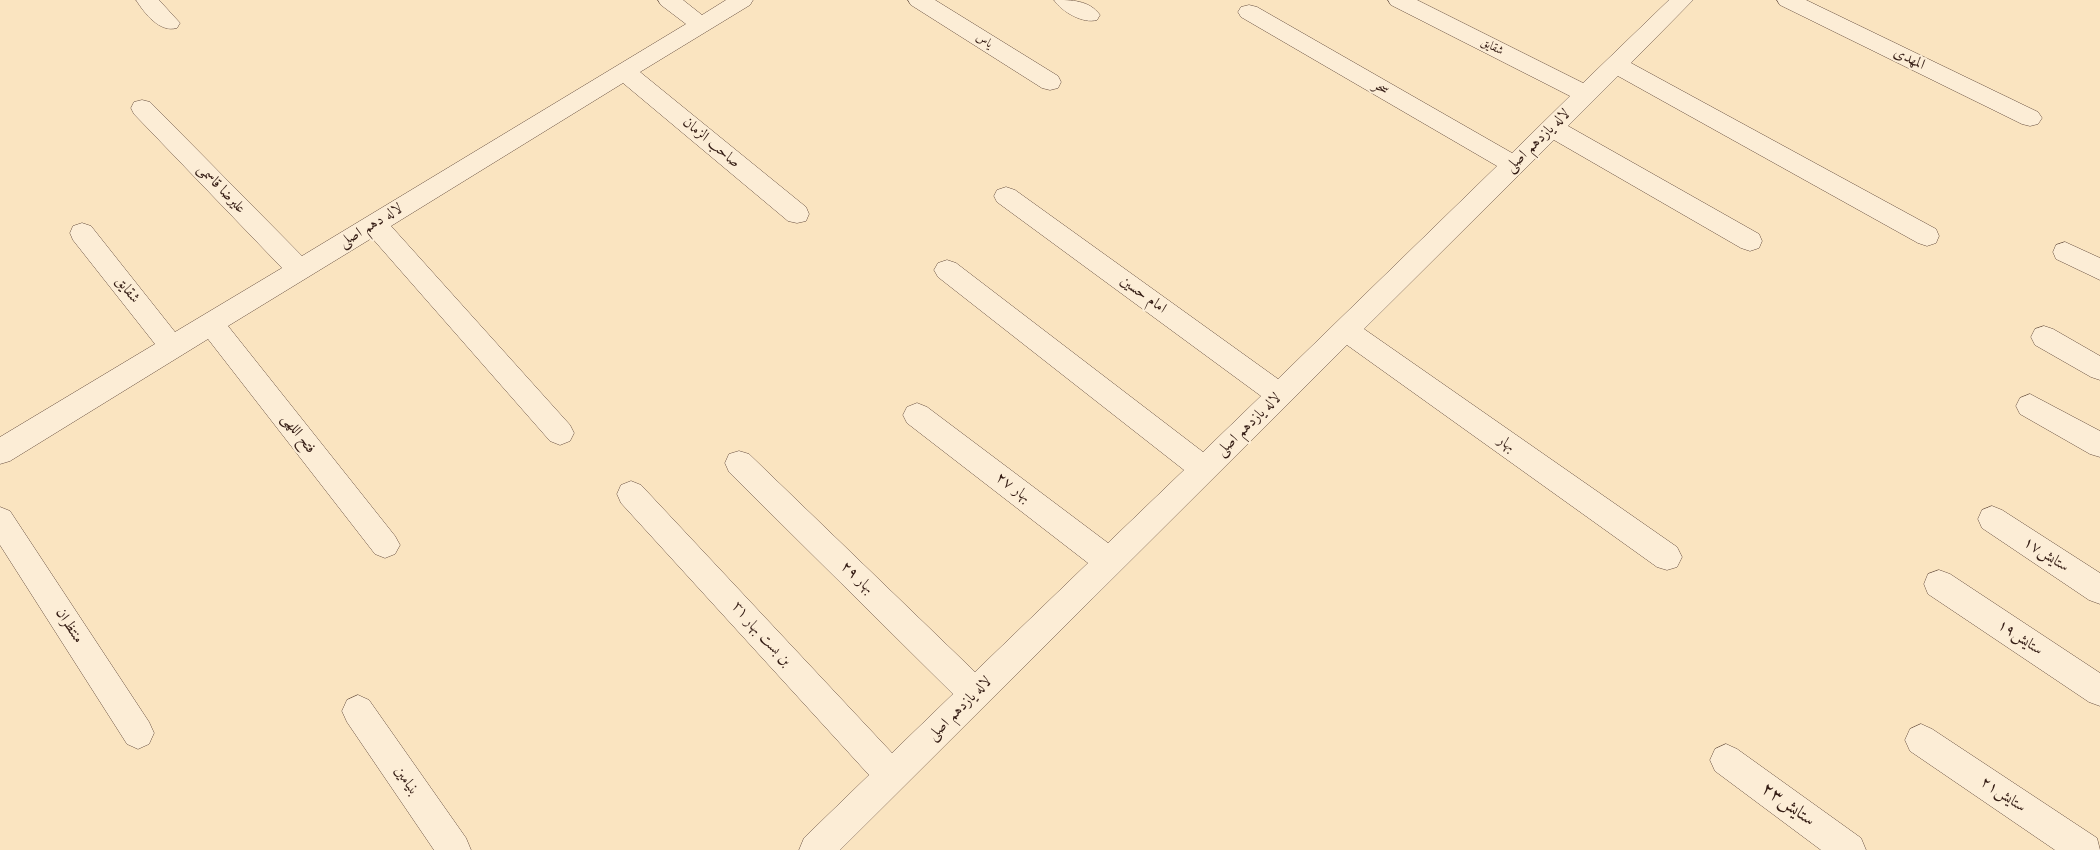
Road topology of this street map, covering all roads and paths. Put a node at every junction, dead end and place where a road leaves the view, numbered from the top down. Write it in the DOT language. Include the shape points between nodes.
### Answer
graph roads {
  1 [pos="147,0"];
  2 [pos="668,0"];
  3 [pos="742,0"];
  4 [pos="919,0"];
  5 [pos="1065,0"];
  6 [pos="1399,0"];
  7 [pos="1682,0"];
  8 [pos="1788,0"];
  9 [pos="1249,12"];
  10 [pos="1089,15"];
  11 [pos="169,23"];
  12 [pos="701,25"];
  13 [pos="1616,65"];
  14 [pos="625,72"];
  15 [pos="1050,82"];
  16 [pos="1586,94"];
  17 [pos="142,108"];
  18 [pos="2030,118"];
  19 [pos="1552,128"];
  20 [pos="1514,165"];
  21 [pos="1006,196"];
  22 [pos="797,214"];
  23 [pos="374,224"];
  24 [pos="82,232"];
  25 [pos="1926,236"];
  26 [pos="1750,241"];
  27 [pos="2065,252"];
  28 [pos="300,270"];
  29 [pos="947,270"];
  30 [pos="2100,270"];
  31 [pos="211,324"];
  32 [pos="1346,330"];
  33 [pos="2044,337"];
  34 [pos="172,348"];
  35 [pos="2100,369"];
  36 [pos="1280,395"];
  37 [pos="2030,406"];
  38 [pos="917,414"];
  39 [pos="560,433"];
  40 [pos="2100,445"];
  41 [pos="0,452"];
  42 [pos="739,463"];
  43 [pos="1204,469"];
  44 [pos="631,494"];
  45 [pos="1992,519"];
  46 [pos="0,520"];
  47 [pos="386,545"];
  48 [pos="1667,557"];
  49 [pos="1110,562"];
  50 [pos="1939,584"];
  51 [pos="2100,590"];
  52 [pos="2100,691"];
  53 [pos="975,694"];
  54 [pos="358,711"];
  55 [pos="138,733"];
  56 [pos="1920,740"];
  57 [pos="1726,760"];
  58 [pos="892,776"];
  59 [pos="454,850"];
  60 [pos="816,850"];
  61 [pos="1849,850"];
  62 [pos="2086,850"];
  1 -- 11 [label="street"];
  2 -- 12 [label="street"];
  3 -- 12 [label="street, لاله دهم اصلی"];
  4 -- 15 [label="street, یاس"];
  5 -- 10 [label="street"];
  6 -- 16 [label="street, شقایق"];
  7 -- 13 [label="street, لاله یازدهم اصلی"];
  8 -- 18 [label="street, المهدی"];
  9 -- 20 [label="street, سحر"];
  12 -- 14 [label="street, لاله دهم اصلی"];
  13 -- 16 [label="street, لاله یازدهم اصلی"];
  13 -- 25 [label="street"];
  14 -- 22 [label="street, صاحب الزمان"];
  14 -- 23 [label="street, لاله دهم اصلی"];
  16 -- 19 [label="street, لاله یازدهم اصلی"];
  17 -- 28 [label="street, علیرضا قاسمی"];
  19 -- 20 [label="street, لاله یازدهم اصلی"];
  19 -- 26 [label="street"];
  20 -- 32 [label="street, لاله یازدهم اصلی"];
  21 -- 36 [label="street, امام حسین"];
  23 -- 28 [label="street, لاله دهم اصلی"];
  23 -- 39 [label="street"];
  24 -- 34 [label="street, شقایق"];
  27 -- 30 [label="street"];
  28 -- 31 [label="street, لاله دهم اصلی"];
  29 -- 43 [label="street"];
  31 -- 34 [label="street, لاله دهم اصلی"];
  31 -- 47 [label="street, فتح اللهی"];
  32 -- 36 [label="street, لاله یازدهم اصلی"];
  32 -- 48 [label="street, بهار"];
  33 -- 35 [label="street"];
  34 -- 41 [label="street, لاله دهم اصلی"];
  36 -- 43 [label="street, لاله یازدهم اصلی"];
  37 -- 40 [label="street"];
  38 -- 49 [label="street, بهار ۲۷"];
  42 -- 53 [label="street, بهار ۲۹"];
  43 -- 49 [label="street, لاله یازدهم اصلی"];
  44 -- 58 [label="street, بن بست بهار ٣١"];
  45 -- 51 [label="street, ستایش۱۷"];
  46 -- 55 [label="street, منتظران"];
  49 -- 53 [label="street, لاله یازدهم اصلی"];
  50 -- 52 [label="street, ستایش۱۹"];
  53 -- 58 [label="street, لاله یازدهم اصلی"];
  54 -- 59 [label="street, بنیامین"];
  56 -- 62 [label="street, ستایش۲۱"];
  57 -- 61 [label="street, ستایش۲۳"];
  58 -- 60 [label="street, لاله یازدهم اصلی"];
}
